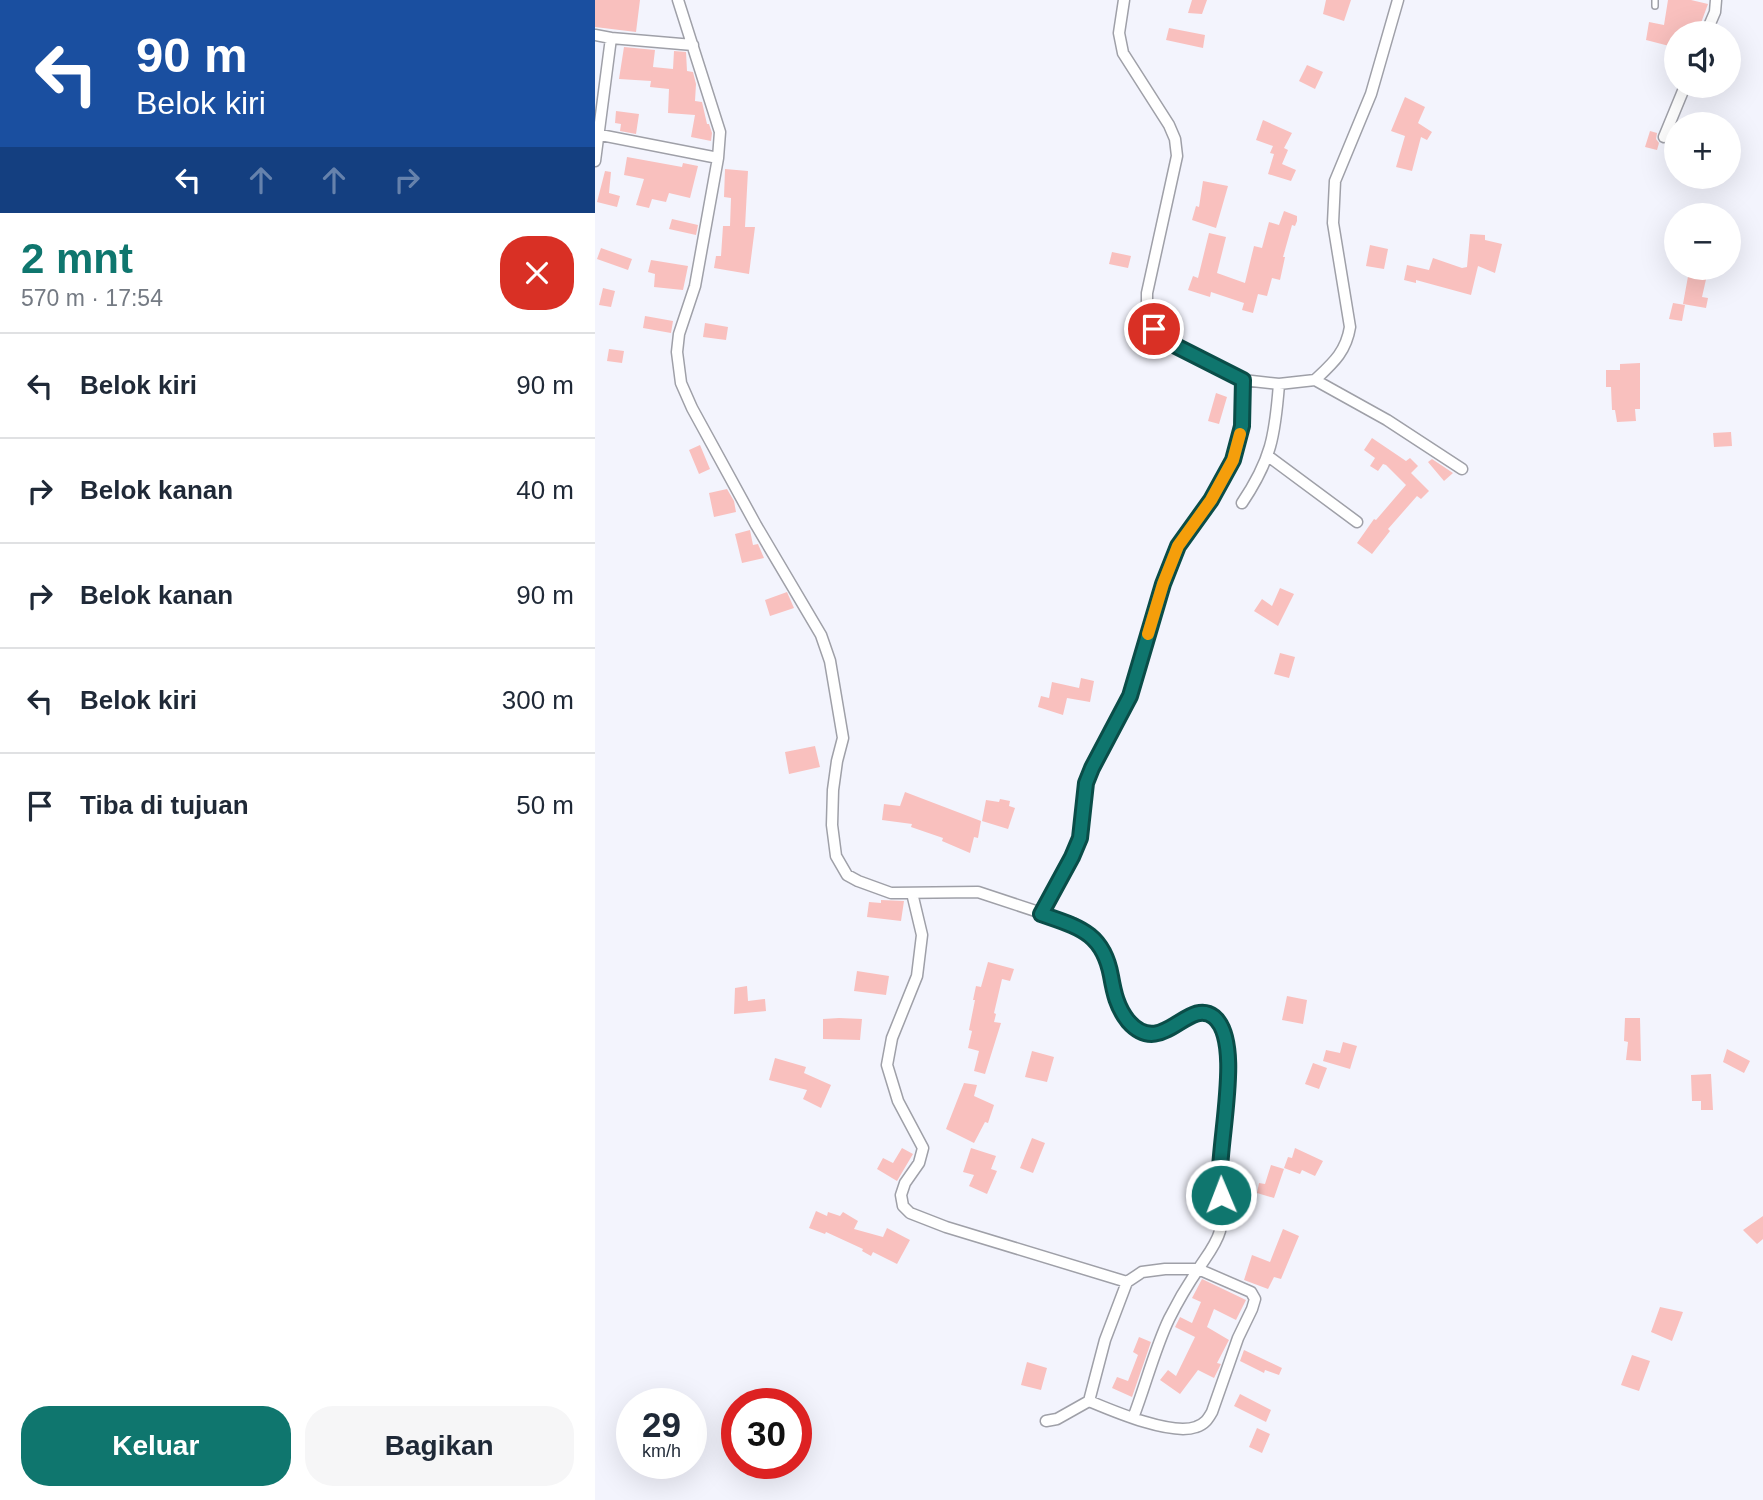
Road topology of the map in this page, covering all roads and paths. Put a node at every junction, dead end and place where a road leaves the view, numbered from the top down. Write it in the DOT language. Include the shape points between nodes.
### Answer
graph roads {
  1 [pos="678,0"];
  2 [pos="1124,0"];
  3 [pos="1398,0"];
  4 [pos="1716,0"];
  5 [pos="1711,21"];
  6 [pos="595,35"];
  7 [pos="611,38"];
  8 [pos="693,45"];
  9 [pos="597,134"];
  10 [pos="718,158"];
  11 [pos="595,161"];
  12 [pos="1243,380"];
  13 [pos="1315,380"];
  14 [pos="1277,384"];
  15 [pos="1268,456"];
  16 [pos="1462,469"];
  17 [pos="1243,503"];
  18 [pos="1357,522"];
  19 [pos="912,893"];
  20 [pos="1046,916"];
  21 [pos="1198,1269"];
  22 [pos="1127,1282"];
  23 [pos="1089,1401"];
  24 [pos="1133,1418"];
  25 [pos="1046,1421"];
  1 -- 8 [label="street"];
  2 -- 12 [label="street" via="1119,33 1123,53 1169,125 1177,156 1150,271 1147,310 1154,329 1170,343"];
  3 -- 13 [label="street" via="1371,94 1335,181 1333,223 1350,327 1347,343 1338,359"];
  4 -- 5 [label="street"];
  6 -- 7 [label="street"];
  7 -- 8 [label="street"];
  7 -- 9 [label="street"];
  8 -- 10 [label="street" via="718,118"];
  9 -- 10 [label="street"];
  9 -- 11 [label="street"];
  10 -- 19 [label="street" via="695,286 679,334 681,383 821,635 830,662 843,738 832,825 840,866 858,881 891,893"];
  12 -- 14 [label="street"];
  12 -- 20 [label="street" via="1242,426 1233,460 1178,546 1130,696 1086,783 1080,838"];
  13 -- 14 [label="street"];
  13 -- 16 [label="street"];
  14 -- 15 [label="street" via="1276,429"];
  15 -- 17 [label="street"];
  15 -- 18 [label="street"];
  19 -- 20 [label="street" via="978,892"];
  19 -- 22 [label="street" via="922,935 917,976 892,1038 887,1065 898,1101 923,1148 905,1183 902,1206 946,1227"];
  20 -- 21 [label="street" via="1075,924 1096,942 1108,961 1120,1010 1140,1031 1161,1033 1190,1016 1209,1014 1225,1035 1229,1095 1219,1169 1222,1213 1219,1234"];
  21 -- 22 [label="street" via="1142,1272"];
  21 -- 24 [label="street" via="1167,1322"];
  21 -- 24 [label="street" via="1251,1292 1255,1299 1212,1412 1205,1423 1193,1428"];
  22 -- 23 [label="street"];
  23 -- 24 [label="street"];
  23 -- 25 [label="street"];
}
